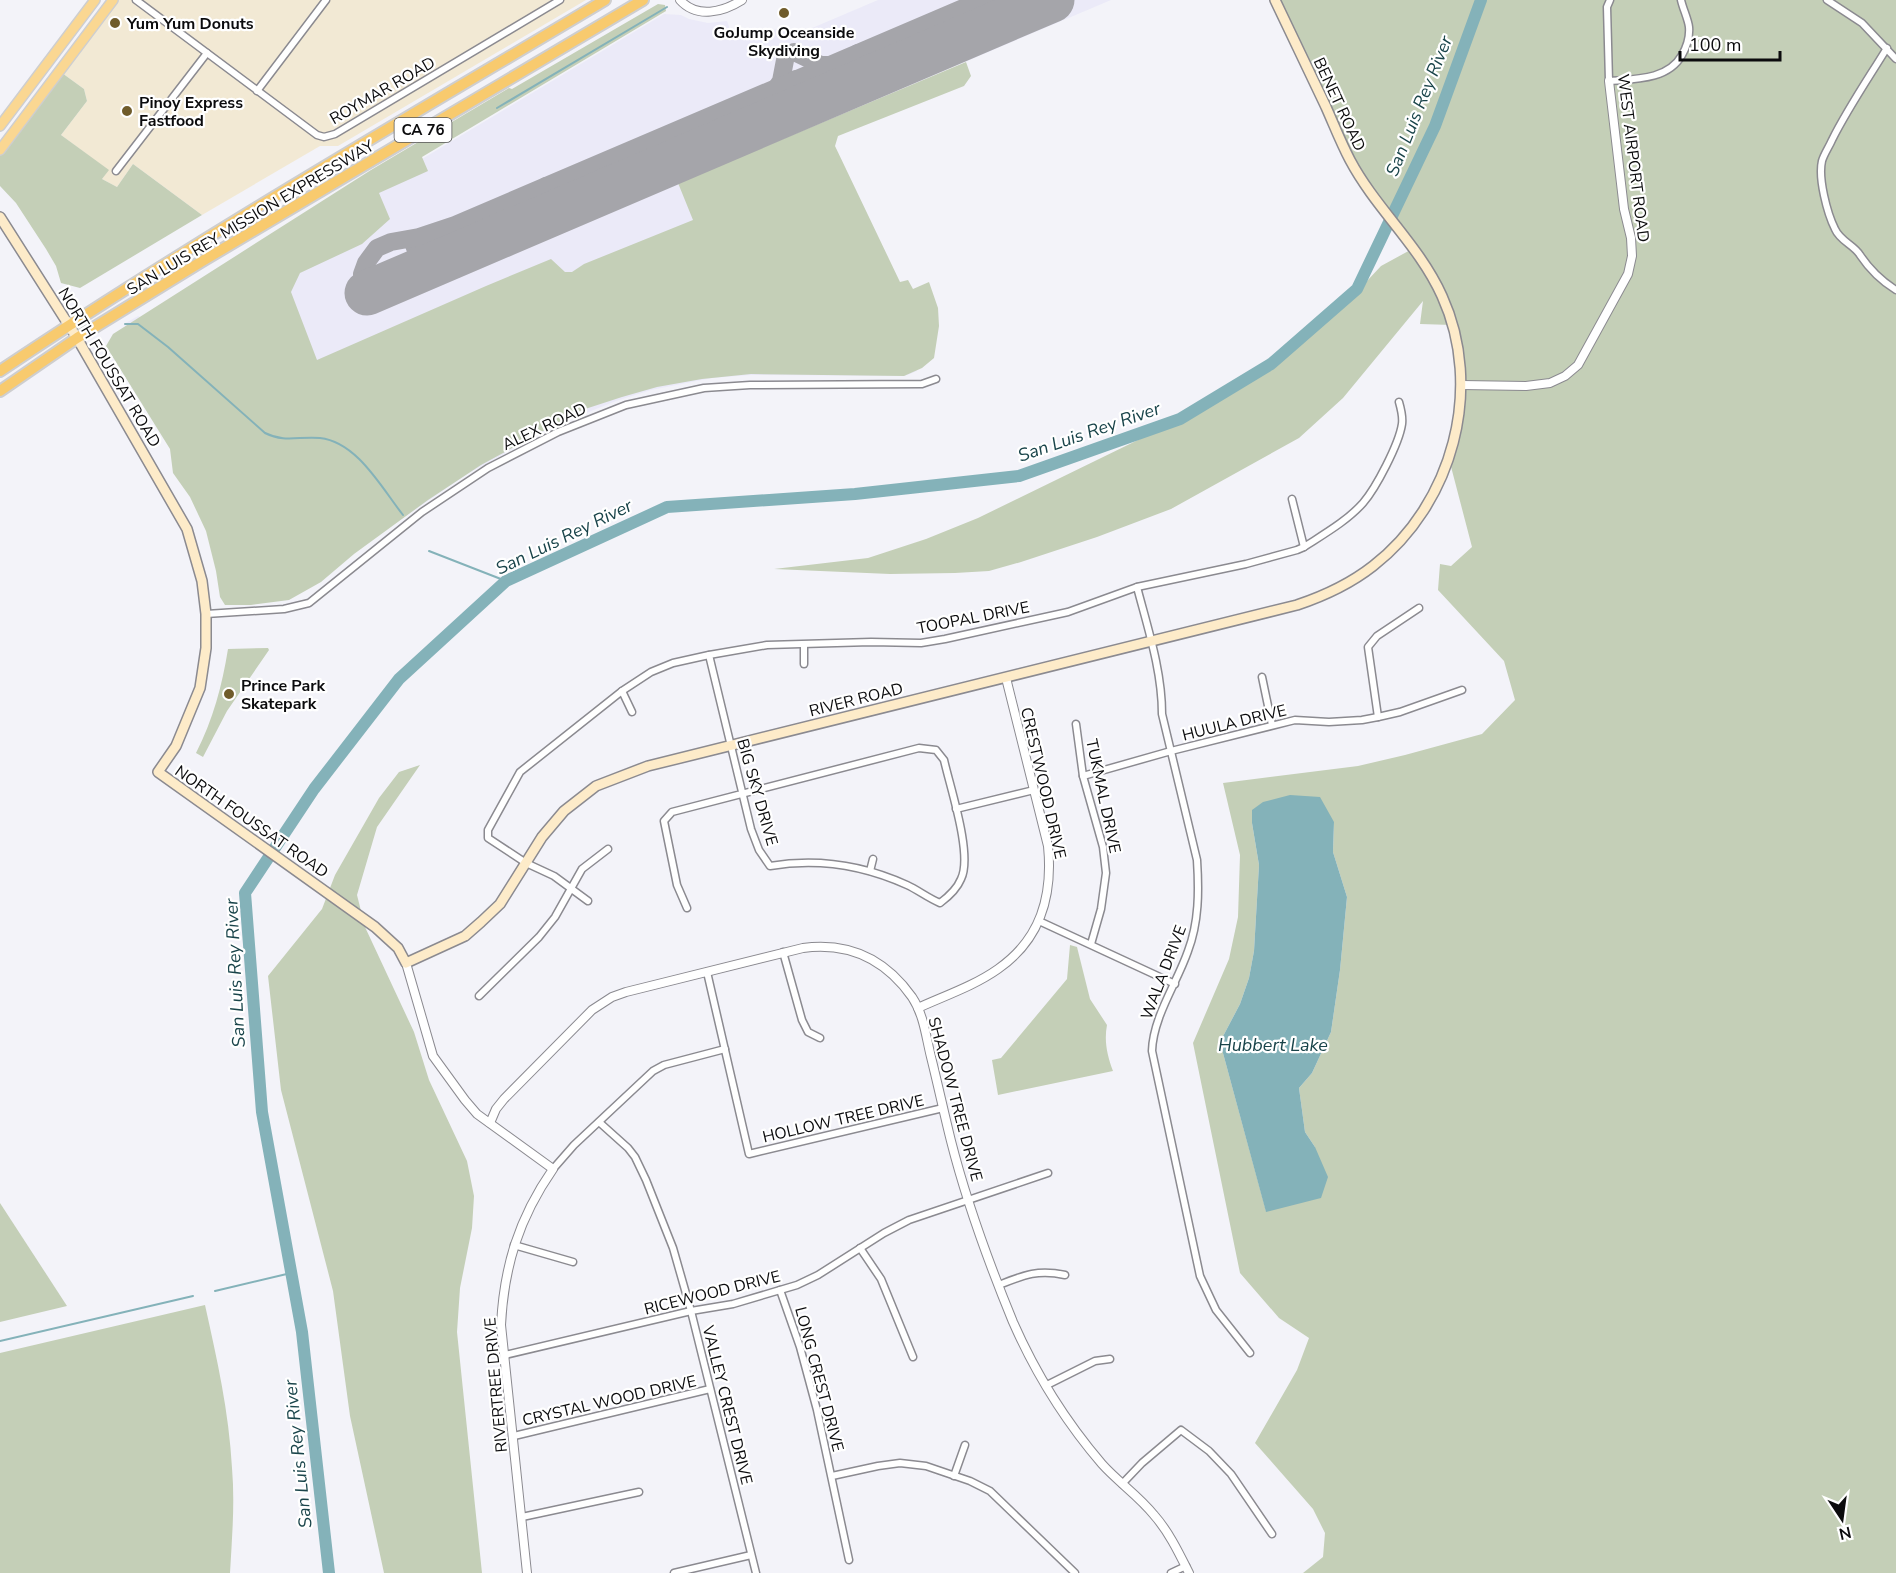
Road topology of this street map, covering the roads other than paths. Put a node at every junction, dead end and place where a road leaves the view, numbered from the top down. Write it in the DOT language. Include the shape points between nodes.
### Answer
graph roads {
  1 [pos="95,0"];
  2 [pos="113,0"];
  3 [pos="136,0"];
  4 [pos="326,0"];
  5 [pos="560,0"];
  6 [pos="605,0"];
  7 [pos="643,0"];
  8 [pos="680,0"];
  9 [pos="742,0"];
  10 [pos="1275,0"];
  11 [pos="1610,0"];
  12 [pos="1681,0"];
  13 [pos="1827,0"];
  14 [pos="1887,48"];
  15 [pos="207,53"];
  16 [pos="1896,59"];
  17 [pos="1609,81"];
  18 [pos="257,91"];
  19 [pos="0,126"];
  20 [pos="0,150"];
  21 [pos="116,171"];
  22 [pos="0,217"];
  23 [pos="1896,290"];
  24 [pos="69,325"];
  25 [pos="77,338"];
  26 [pos="0,371"];
  27 [pos="936,379"];
  28 [pos="1462,385"];
  29 [pos="0,391"];
  30 [pos="1399,402"];
  31 [pos="1292,499"];
  32 [pos="1304,547"];
  33 [pos="1375,565"];
  34 [pos="1137,587"];
  35 [pos="1419,608"];
  36 [pos="206,614"];
  37 [pos="1152,641"];
  38 [pos="804,645"];
  39 [pos="709,655"];
  40 [pos="804,664"];
  41 [pos="1262,677"];
  42 [pos="1006,678"];
  43 [pos="1462,690"];
  44 [pos="622,691"];
  45 [pos="632,712"];
  46 [pos="1378,717"];
  47 [pos="1076,724"];
  48 [pos="1272,725"];
  49 [pos="730,746"];
  50 [pos="1171,751"];
  51 [pos="1083,776"];
  52 [pos="1034,790"];
  53 [pos="742,794"];
  54 [pos="956,809"];
  55 [pos="608,849"];
  56 [pos="873,859"];
  57 [pos="526,863"];
  58 [pos="870,871"];
  59 [pos="572,889"];
  60 [pos="588,901"];
  61 [pos="687,908"];
  62 [pos="1039,921"];
  63 [pos="1091,944"];
  64 [pos="783,952"];
  65 [pos="406,963"];
  66 [pos="707,972"];
  67 [pos="1175,984"];
  68 [pos="478,996"];
  69 [pos="918,1008"];
  70 [pos="820,1038"];
  71 [pos="725,1050"];
  72 [pos="943,1108"];
  73 [pos="599,1122"];
  74 [pos="490,1123"];
  75 [pos="553,1169"];
  76 [pos="1048,1173"];
  77 [pos="968,1198"];
  78 [pos="514,1245"];
  79 [pos="860,1248"];
  80 [pos="573,1262"];
  81 [pos="1065,1275"];
  82 [pos="999,1285"];
  83 [pos="780,1290"];
  84 [pos="691,1311"];
  85 [pos="1250,1353"];
  86 [pos="505,1354"];
  87 [pos="912,1357"];
  88 [pos="1110,1359"];
  89 [pos="1047,1385"];
  90 [pos="710,1389"];
  91 [pos="514,1436"];
  92 [pos="965,1445"];
  93 [pos="832,1476"];
  94 [pos="954,1476"];
  95 [pos="1122,1484"];
  96 [pos="639,1492"];
  97 [pos="522,1517"];
  98 [pos="1272,1534"];
  99 [pos="751,1555"];
  100 [pos="849,1560"];
  101 [pos="1187,1570"];
  102 [pos="527,1573"];
  103 [pos="674,1573"];
  104 [pos="756,1573"];
  105 [pos="1075,1573"];
  106 [pos="1171,1573"];
  1 -- 19 [label="main road"];
  2 -- 20 [label="main road"];
  3 -- 15 [label="street, ROYMAR ROAD"];
  4 -- 18 [label="street"];
  5 -- 18 [label="street, ROYMAR ROAD" via="335,134 317,135"];
  6 -- 24 [label="highway, SAN LUIS REY MISSION EXPRESSWAY / CA 76"];
  7 -- 25 [label="highway, SAN LUIS REY MISSION EXPRESSWAY / CA 76"];
  8 -- 9 [label="street" via="689,9 713,12"];
  10 -- 28 [label="main road, BENET ROAD" via="1351,162 1420,257 1442,297 1458,343"];
  11 -- 17 [label="street, WEST AIRPORT ROAD"];
  12 -- 17 [label="street" via="1689,27 1688,44 1680,59 1654,76"];
  13 -- 14 [label="street" via="1862,23"];
  14 -- 16 [label="street"];
  14 -- 23 [label="street" via="1837,131 1822,160 1821,174 1835,230 1879,279"];
  15 -- 18 [label="street, ROYMAR ROAD"];
  15 -- 21 [label="street"];
  17 -- 28 [label="street, WEST AIRPORT ROAD" via="1622,198 1631,238 1628,274 1578,365 1565,376 1550,383 1526,386"];
  22 -- 24 [label="main road, NORTH FOUSSAT ROAD"];
  24 -- 25 [label="main road, NORTH FOUSSAT ROAD"];
  24 -- 26 [label="highway, SAN LUIS REY MISSION EXPRESSWAY / CA 76"];
  25 -- 29 [label="highway, SAN LUIS REY MISSION EXPRESSWAY / CA 76"];
  25 -- 36 [label="main road, NORTH FOUSSAT ROAD" via="187,529 202,581"];
  27 -- 36 [label="street, ALEX ROAD" via="922,384 704,388 626,405 558,432 488,468 422,512 309,603 284,609"];
  28 -- 33 [label="main road, BENET ROAD" via="1457,427 1438,486 1401,540"];
  30 -- 32 [label="street, TOOPAL DRIVE" via="1402,424 1373,489 1347,518"];
  31 -- 32 [label="street"];
  32 -- 34 [label="street, TOOPAL DRIVE" via="1246,564"];
  33 -- 37 [label="main road, RIVER ROAD" via="1327,595"];
  34 -- 37 [label="street, WALA DRIVE"];
  34 -- 38 [label="street, TOOPAL DRIVE" via="1068,612 945,639"];
  35 -- 46 [label="street" via="1377,636 1368,647"];
  36 -- 65 [label="main road, NORTH FOUSSAT ROAD" via="200,688 176,746 158,772 375,927 398,948"];
  37 -- 42 [label="main road, RIVER ROAD"];
  37 -- 50 [label="street, WALA DRIVE"];
  38 -- 39 [label="street, TOOPAL DRIVE" via="767,645"];
  38 -- 40 [label="street"];
  39 -- 44 [label="street, TOOPAL DRIVE" via="651,672"];
  39 -- 49 [label="street, BIG SKY DRIVE"];
  41 -- 48 [label="street"];
  42 -- 49 [label="main road, RIVER ROAD"];
  42 -- 52 [label="street, CRESTWOOD DRIVE"];
  43 -- 46 [label="street, HUULA DRIVE"];
  44 -- 45 [label="street"];
  44 -- 57 [label="street, TOOPAL DRIVE" via="520,772 488,830 488,838"];
  46 -- 48 [label="street, HUULA DRIVE" via="1329,722 1295,720"];
  47 -- 51 [label="street, TUKMAL DRIVE"];
  48 -- 50 [label="street, HUULA DRIVE"];
  49 -- 53 [label="street, BIG SKY DRIVE"];
  49 -- 57 [label="main road, RIVER ROAD" via="648,766 596,786 564,812"];
  50 -- 51 [label="street, HUULA DRIVE"];
  50 -- 67 [label="street, WALA DRIVE" via="1199,879 1193,934"];
  51 -- 63 [label="street, TUKMAL DRIVE" via="1103,847 1106,873"];
  52 -- 54 [label="street"];
  52 -- 62 [label="street, CRESTWOOD DRIVE" via="1050,869"];
  53 -- 54 [label="street" via="919,748 936,750 944,760"];
  53 -- 58 [label="street, BIG SKY DRIVE" via="759,850 770,866 824,863"];
  53 -- 61 [label="street" via="672,812 664,821 677,885"];
  54 -- 58 [label="street, BIG SKY DRIVE" via="965,853 962,878 940,903"];
  55 -- 59 [label="street" via="582,869"];
  56 -- 58 [label="street"];
  57 -- 59 [label="street"];
  57 -- 65 [label="main road, RIVER ROAD" via="500,904 465,936"];
  59 -- 60 [label="street"];
  59 -- 68 [label="street" via="539,937"];
  62 -- 63 [label="street"];
  62 -- 69 [label="street, CRESTWOOD DRIVE" via="1023,945 996,971"];
  63 -- 67 [label="street"];
  64 -- 66 [label="street, SHADOW TREE DRIVE"];
  64 -- 69 [label="street, SHADOW TREE DRIVE" via="831,946 870,958 893,974"];
  64 -- 70 [label="street" via="802,1020 808,1032"];
  65 -- 74 [label="street, NORTH FOUSSAT ROAD" via="433,1056 465,1101"];
  66 -- 71 [label="street"];
  66 -- 74 [label="street, SHADOW TREE DRIVE" via="626,992 592,1010 504,1099"];
  67 -- 85 [label="street, WALA DRIVE" via="1155,1029 1152,1050 1200,1276 1216,1310"];
  69 -- 72 [label="street, SHADOW TREE DRIVE"];
  71 -- 72 [label="street, HOLLOW TREE DRIVE" via="749,1154"];
  71 -- 73 [label="street, RIVERTREE DRIVE" via="653,1071"];
  72 -- 77 [label="street, SHADOW TREE DRIVE"];
  73 -- 75 [label="street, RIVERTREE DRIVE"];
  73 -- 84 [label="street, VALLEY CREST DRIVE" via="628,1149 646,1180 673,1248"];
  74 -- 75 [label="street, NORTH FOUSSAT ROAD"];
  75 -- 78 [label="street, RIVERTREE DRIVE" via="526,1213"];
  76 -- 77 [label="street, RICEWOOD DRIVE"];
  77 -- 79 [label="street, RICEWOOD DRIVE" via="909,1220"];
  77 -- 82 [label="street, SHADOW TREE DRIVE"];
  78 -- 80 [label="street"];
  78 -- 86 [label="street, RIVERTREE DRIVE" via="502,1298"];
  79 -- 83 [label="street, RICEWOOD DRIVE" via="818,1275"];
  79 -- 87 [label="street" via="881,1279"];
  81 -- 82 [label="street" via="1047,1271"];
  82 -- 89 [label="street, SHADOW TREE DRIVE"];
  83 -- 84 [label="street, RICEWOOD DRIVE" via="734,1304"];
  83 -- 93 [label="street, LONG CREST DRIVE" via="809,1379"];
  84 -- 86 [label="street, RICEWOOD DRIVE"];
  84 -- 90 [label="street, VALLEY CREST DRIVE"];
  86 -- 91 [label="street, RIVERTREE DRIVE"];
  88 -- 89 [label="street" via="1095,1361"];
  89 -- 95 [label="street, SHADOW TREE DRIVE" via="1067,1418"];
  90 -- 91 [label="street, CRYSTAL WOOD DRIVE"];
  90 -- 99 [label="street, VALLEY CREST DRIVE"];
  91 -- 97 [label="street, RIVERTREE DRIVE"];
  92 -- 94 [label="street"];
  93 -- 94 [label="street" via="900,1463 926,1466"];
  93 -- 100 [label="street, LONG CREST DRIVE"];
  94 -- 105 [label="street" via="990,1491"];
  95 -- 98 [label="street" via="1181,1430 1232,1474"];
  95 -- 101 [label="street, SHADOW TREE DRIVE" via="1167,1531"];
  96 -- 97 [label="street"];
  97 -- 102 [label="street, RIVERTREE DRIVE"];
  99 -- 103 [label="street"];
  99 -- 104 [label="street, VALLEY CREST DRIVE"];
  101 -- 106 [label="street"];
}
